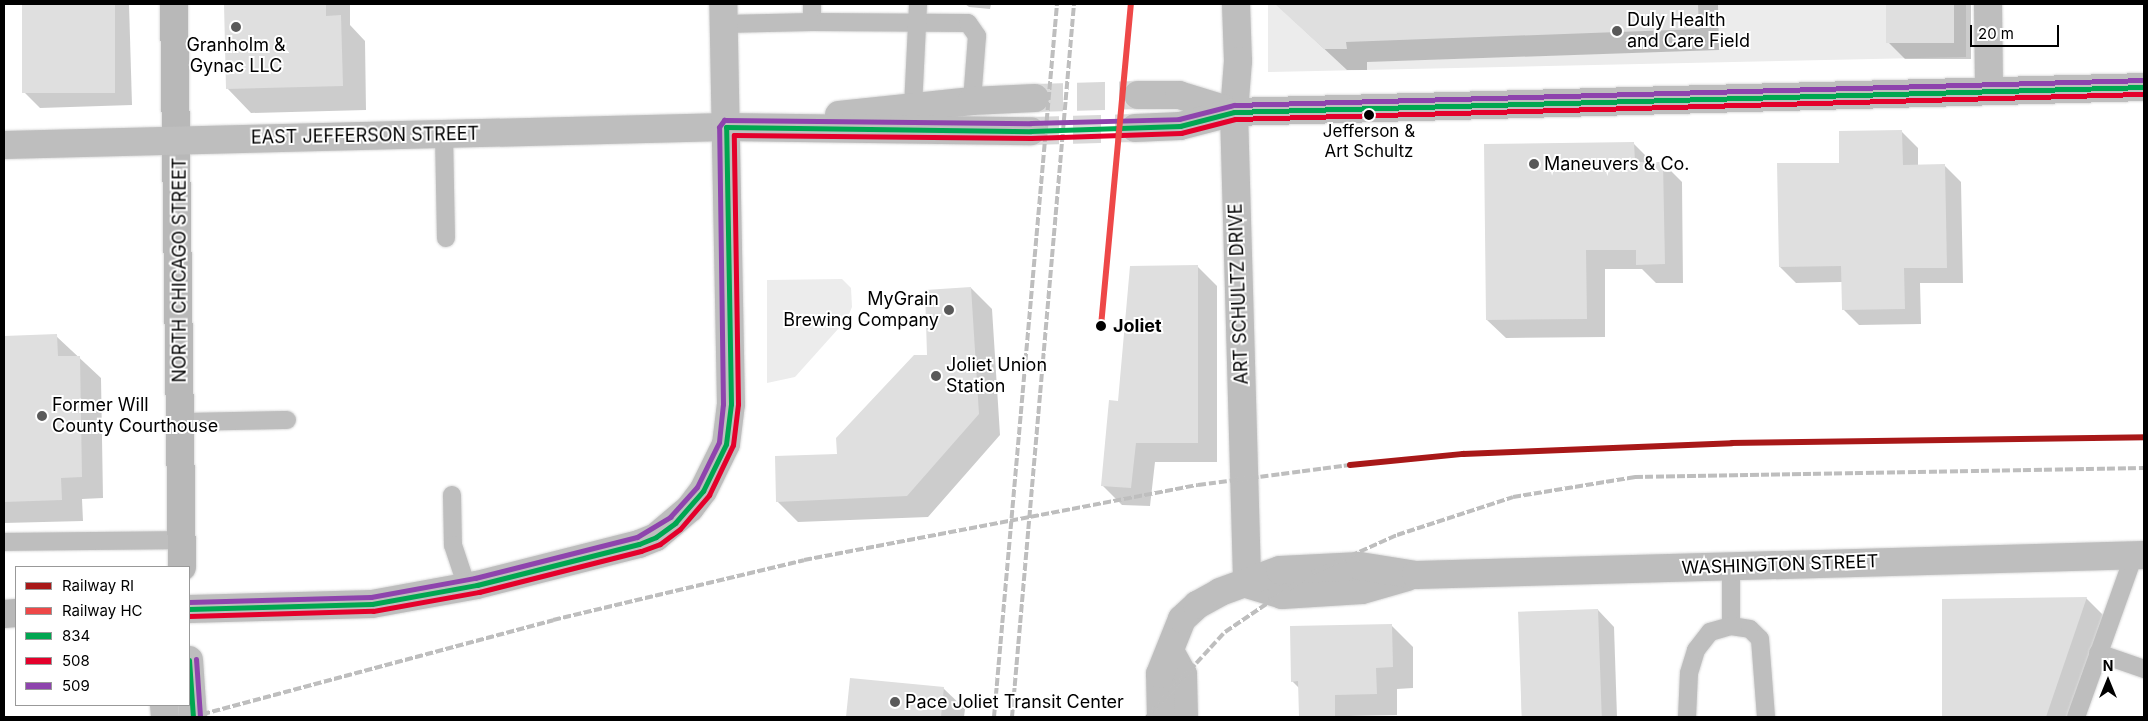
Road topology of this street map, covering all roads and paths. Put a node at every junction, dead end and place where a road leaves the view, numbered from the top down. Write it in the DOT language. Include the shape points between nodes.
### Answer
graph roads {
  1 [pos="174,4"];
  2 [pos="812,4"];
  3 [pos="918,4"];
  4 [pos="1236,4"];
  5 [pos="1988,4"];
  6 [pos="724,14"];
  7 [pos="812,22"];
  8 [pos="918,23"];
  9 [pos="2144,87"];
  10 [pos="1989,91"];
  11 [pos="1138,95"];
  12 [pos="1035,98"];
  13 [pos="972,101"];
  14 [pos="913,107"];
  15 [pos="1234,112"];
  16 [pos="726,127"];
  17 [pos="1135,128"];
  18 [pos="1031,131"];
  19 [pos="444,134"];
  20 [pos="179,141"];
  21 [pos="4,145"];
  22 [pos="446,238"];
  23 [pos="287,420"];
  24 [pos="181,422"];
  25 [pos="452,495"];
  26 [pos="182,540"];
  27 [pos="4,542"];
  28 [pos="2139,555"];
  29 [pos="182,566"];
  30 [pos="1730,566"];
  31 [pos="1247,584"];
  32 [pos="467,587"];
  33 [pos="190,609"];
  34 [pos="1731,626"];
  35 [pos="1170,651"];
  36 [pos="2098,653"];
  37 [pos="2144,669"];
  38 [pos="190,674"];
  39 [pos="193,717"];
  40 [pos="1161,717"];
  41 [pos="1184,717"];
  42 [pos="1687,717"];
  43 [pos="1766,717"];
  44 [pos="2076,717"];
  1 -- 20 [label="street, NORTH CHICAGO STREET"];
  2 -- 7 [label="lane"];
  3 -- 8 [label="lane"];
  4 -- 15 [label="main road, ART SCHULTZ DRIVE" via="1238,61"];
  5 -- 10 [label="main road"];
  6 -- 7 [label="lane"];
  6 -- 16 [label="main road"];
  7 -- 8 [label="lane"];
  8 -- 13 [label="lane" via="968,23 977,36"];
  8 -- 14 [label="lane"];
  9 -- 10 [label="main road"];
  10 -- 15 [label="main road"];
  11 -- 15 [label="main road" via="1179,95"];
  12 -- 13 [label="main road, EAST JEFFERSON STREET"];
  13 -- 14 [label="main road, EAST JEFFERSON STREET"];
  14 -- 16 [label="main road, EAST JEFFERSON STREET"];
  15 -- 17 [label="main road" via="1180,126"];
  15 -- 31 [label="main road, ART SCHULTZ DRIVE"];
  16 -- 18 [label="main road, EAST JEFFERSON STREET"];
  16 -- 19 [label="main road, EAST JEFFERSON STREET"];
  16 -- 32 [label="main road" via="730,404 726,444 712,472 690,508 656,537"];
  19 -- 20 [label="main road, EAST JEFFERSON STREET"];
  19 -- 22 [label="lane"];
  20 -- 21 [label="main road, EAST JEFFERSON STREET"];
  20 -- 24 [label="street, NORTH CHICAGO STREET"];
  23 -- 24 [label="lane"];
  24 -- 26 [label="street, NORTH CHICAGO STREET"];
  25 -- 32 [label="lane" via="453,545"];
  26 -- 27 [label="lane"];
  26 -- 29 [label="street, NORTH CHICAGO STREET"];
  28 -- 30 [label="main road, WASHINGTON STREET"];
  28 -- 36 [label="lane"];
  30 -- 31 [label="main road, WASHINGTON STREET" via="1416,575 1362,590 1282,595"];
  30 -- 34 [label="lane"];
  31 -- 35 [label="main road" via="1220,592 1197,605 1182,619"];
  32 -- 33 [label="main road" via="372,604"];
  34 -- 42 [label="lane" via="1710,632 1696,650 1689,673"];
  34 -- 43 [label="lane" via="1750,629 1760,639"];
  35 -- 40 [label="main road" via="1160,674"];
  35 -- 41 [label="main road" via="1183,674"];
  36 -- 37 [label="lane"];
  36 -- 44 [label="lane"];
  38 -- 39 [label="main road"];
}
